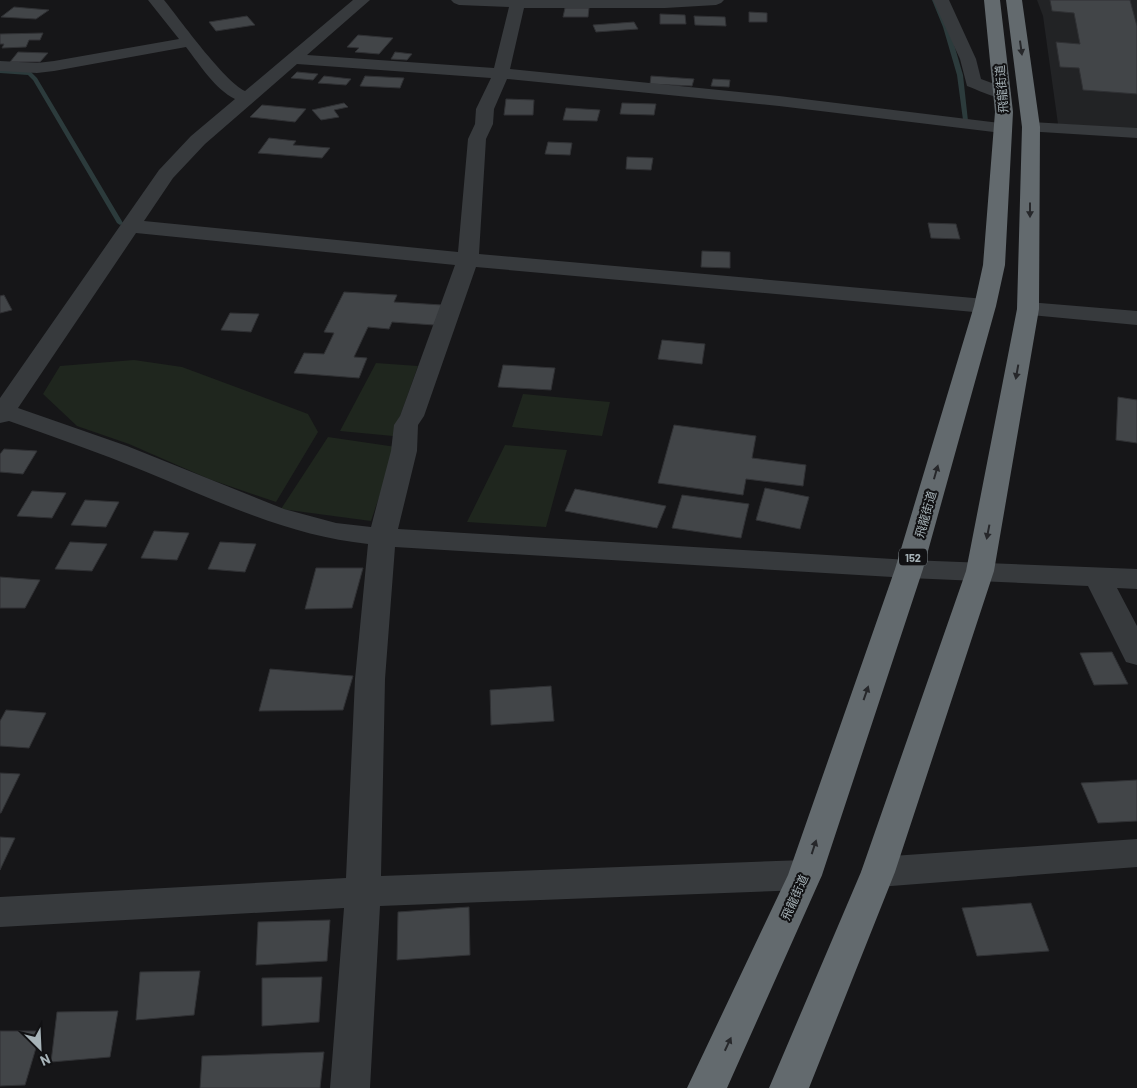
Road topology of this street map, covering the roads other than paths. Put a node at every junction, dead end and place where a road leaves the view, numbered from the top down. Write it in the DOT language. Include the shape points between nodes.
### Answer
graph roads {
  1 [pos="156,0"];
  2 [pos="362,0"];
  3 [pos="459,0"];
  4 [pos="716,0"];
  5 [pos="940,0"];
  6 [pos="992,0"];
  7 [pos="1014,0"];
  8 [pos="666,1"];
  9 [pos="517,2"];
  10 [pos="189,42"];
  11 [pos="293,59"];
  12 [pos="0,66"];
  13 [pos="501,74"];
  14 [pos="1002,93"];
  15 [pos="247,98"];
  16 [pos="1031,127"];
  17 [pos="1002,128"];
  18 [pos="1137,133"];
  19 [pos="130,226"];
  20 [pos="468,259"];
  21 [pos="985,306"];
  22 [pos="1028,308"];
  23 [pos="1137,318"];
  24 [pos="1,412"];
  25 [pos="382,537"];
  26 [pos="909,569"];
  27 [pos="980,571"];
  28 [pos="1097,577"];
  29 [pos="1137,579"];
  30 [pos="1137,654"];
  31 [pos="1137,853"];
  32 [pos="878,872"];
  33 [pos="805,875"];
  34 [pos="363,892"];
  35 [pos="0,912"];
  36 [pos="350,1088"];
  37 [pos="708,1088"];
  38 [pos="789,1088"];
  1 -- 10 [label="street"];
  2 -- 11 [label="street"];
  3 -- 9 [label="street"];
  4 -- 8 [label="street"];
  5 -- 14 [label="street" via="968,59 973,82"];
  6 -- 14 [label="highway, 飛龍街道 / 152"];
  7 -- 16 [label="highway, 飛龍街道, one-way"];
  8 -- 9 [label="street"];
  9 -- 13 [label="street"];
  10 -- 12 [label="street" via="37,68"];
  10 -- 15 [label="street" via="215,74 234,92"];
  11 -- 13 [label="street"];
  11 -- 15 [label="street"];
  13 -- 17 [label="street" via="779,100"];
  13 -- 20 [label="street" via="477,139"];
  14 -- 17 [label="highway, 飛龍街道 / 152"];
  15 -- 19 [label="street" via="198,140 166,174"];
  16 -- 18 [label="street"];
  16 -- 22 [label="highway, 飛龍街道, one-way"];
  17 -- 21 [label="highway, 飛龍街道 / 152" via="994,265"];
  19 -- 20 [label="street"];
  19 -- 24 [label="street"];
  20 -- 21 [label="street"];
  20 -- 25 [label="street" via="406,425 404,451"];
  26 -- 21 [label="highway, 飛龍街道 / 152, one-way"];
  22 -- 23 [label="street"];
  22 -- 27 [label="highway, 飛龍街道, one-way"];
  24 -- 25 [label="street" via="118,451 275,514 336,532"];
  25 -- 26 [label="street"];
  25 -- 34 [label="street" via="370,679"];
  26 -- 27 [label="street"];
  33 -- 26 [label="highway, 飛龍街道 / 152, one-way"];
  27 -- 28 [label="street"];
  27 -- 32 [label="highway, 飛龍街道"];
  28 -- 29 [label="street"];
  28 -- 30 [label="street"];
  31 -- 32 [label="street"];
  32 -- 38 [label="highway, 飛龍街道"];
  33 -- 34 [label="street"];
  37 -- 33 [label="highway, 飛龍街道 / 152, one-way"];
  34 -- 35 [label="street"];
  34 -- 36 [label="street"];
}
